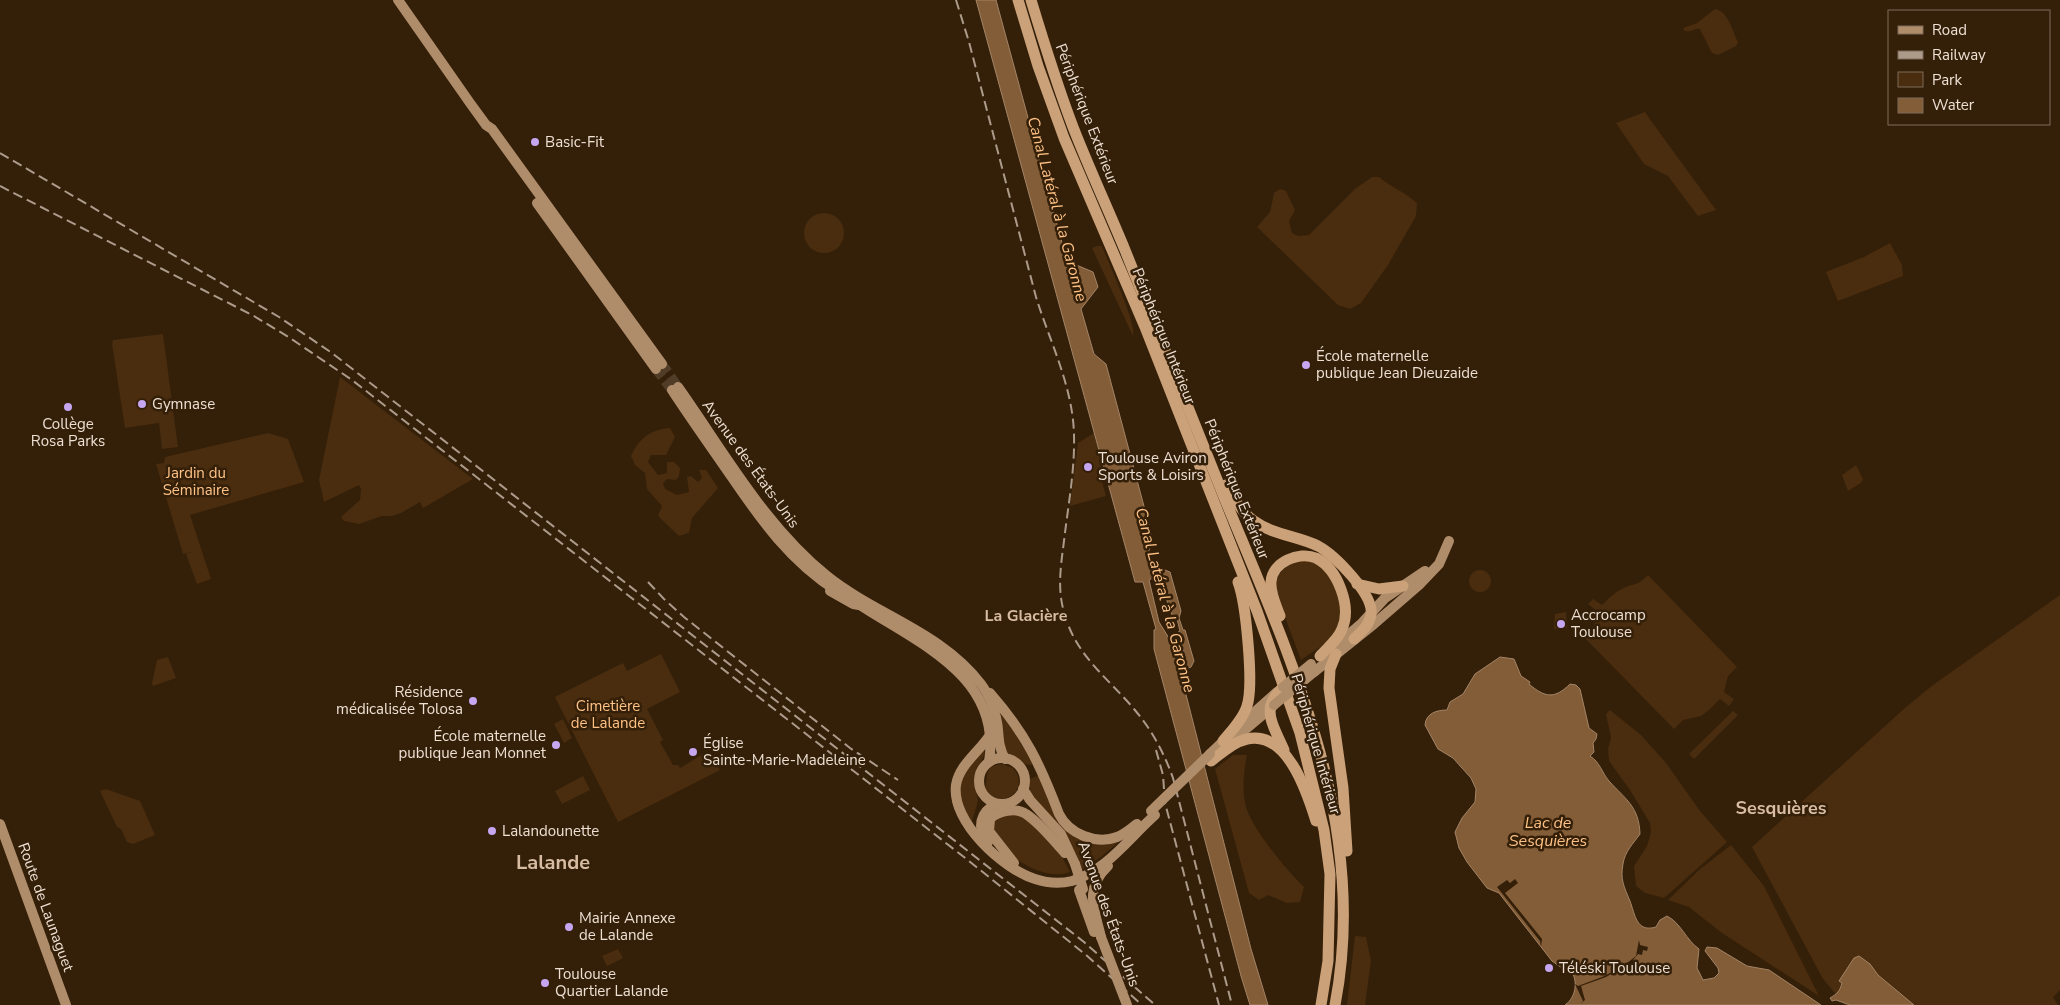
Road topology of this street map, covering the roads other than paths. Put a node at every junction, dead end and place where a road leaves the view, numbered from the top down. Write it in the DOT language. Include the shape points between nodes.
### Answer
graph roads {
  1 [pos="398,0"];
  2 [pos="1018,0"];
  3 [pos="1031,0"];
  4 [pos="659,366"];
  5 [pos="1207,455"];
  6 [pos="1449,541"];
  7 [pos="1231,545"];
  8 [pos="1444,553"];
  9 [pos="789,560"];
  10 [pos="1357,584"];
  11 [pos="1403,586"];
  12 [pos="860,605"];
  13 [pos="1372,611"];
  14 [pos="1354,639"];
  15 [pos="1286,650"];
  16 [pos="1336,654"];
  17 [pos="1320,656"];
  18 [pos="1312,668"];
  19 [pos="982,686"];
  20 [pos="1283,687"];
  21 [pos="1272,703"];
  22 [pos="990,735"];
  23 [pos="1224,741"];
  24 [pos="1284,752"];
  25 [pos="1005,758"];
  26 [pos="1210,758"];
  27 [pos="989,762"];
  28 [pos="1023,789"];
  29 [pos="984,796"];
  30 [pos="1012,802"];
  31 [pos="996,804"];
  32 [pos="1150,815"];
  33 [pos="0,824"];
  34 [pos="975,834"];
  35 [pos="1065,853"];
  36 [pos="1014,864"];
  37 [pos="1073,865"];
  38 [pos="1342,867"];
  39 [pos="1331,893"];
  40 [pos="1099,938"];
  41 [pos="67,1003"];
  42 [pos="1122,1005"];
  43 [pos="1127,1005"];
  44 [pos="1321,1005"];
  45 [pos="1335,1005"];
  1 -- 4 [label="main road" via="494,141"];
  2 -- 7 [label="highway, Périphérique Intérieur" via="1061,131 1137,309"];
  3 -- 5 [label="highway, Périphérique Extérieur" via="1073,127"];
  5 -- 10 [label="highway" via="1237,504 1252,520 1324,550"];
  5 -- 15 [label="highway, Périphérique Extérieur"];
  6 -- 8 [label="main road"];
  7 -- 23 [label="highway" via="1228,555 1244,604 1250,694 1243,716"];
  7 -- 39 [label="highway, Périphérique Intérieur" via="1300,733 1324,830"];
  8 -- 11 [label="main road"];
  8 -- 14 [label="main road" via="1439,564 1418,585"];
  9 -- 12 [label="main road" via="823,587 852,604"];
  10 -- 11 [label="highway" via="1379,589"];
  10 -- 13 [label="highway"];
  11 -- 13 [label="main road"];
  12 -- 19 [label="main road, Avenue des États-Unis" via="825,583 778,541 675,388 798,551 846,589 939,644"];
  12 -- 22 [label="main road, Avenue des États-Unis" via="951,665 982,703 989,720"];
  13 -- 14 [label="highway" via="1370,621"];
  13 -- 17 [label="main road" via="1362,623"];
  14 -- 16 [label="main road"];
  15 -- 17 [label="highway" via="1290,642 1271,580 1283,563 1291,558 1307,556 1330,570 1346,610 1339,636"];
  15 -- 38 [label="highway, Périphérique Extérieur" via="1321,753"];
  16 -- 18 [label="main road"];
  16 -- 38 [label="highway" via="1330,669 1329,688 1347,840"];
  17 -- 18 [label="main road"];
  18 -- 20 [label="main road, bridge"];
  18 -- 21 [label="main road, bridge"];
  19 -- 25 [label="main road, Avenue des États-Unis" via="996,718 999,749"];
  19 -- 32 [label="main road" via="1023,734 1041,767 1062,820 1071,829 1092,839 1111,839"];
  20 -- 21 [label="highway"];
  21 -- 23 [label="main road"];
  21 -- 24 [label="highway" via="1270,717"];
  21 -- 26 [label="main road"];
  22 -- 27 [label="main road, Avenue des États-Unis"];
  22 -- 34 [label="main road" via="960,772 956,788 962,816"];
  23 -- 26 [label="main road"];
  24 -- 26 [label="highway" via="1263,739 1247,739"];
  24 -- 39 [label="highway" via="1313,813"];
  25 -- 27 [label="main road"];
  25 -- 28 [label="main road" via="1020,768"];
  26 -- 32 [label="main road"];
  27 -- 29 [label="main road" via="980,774 980,789"];
  28 -- 30 [label="main road"];
  28 -- 37 [label="main road, Avenue des États-Unis" via="1061,834"];
  29 -- 31 [label="main road"];
  29 -- 34 [label="main road" via="974,822"];
  30 -- 31 [label="main road"];
  30 -- 35 [label="main road, Avenue des États-Unis" via="1025,805 1038,817 1054,833"];
  31 -- 36 [label="main road" via="983,816 982,832 991,845"];
  32 -- 34 [label="main road" via="1100,867 1081,878 1060,883 1035,880 1021,874"];
  32 -- 36 [label="main road" via="1100,862 1078,874 1048,877"];
  32 -- 40 [label="main road" via="1148,826 1096,879 1092,894"];
  33 -- 41 [label="main road, Route de Launaguet"];
  35 -- 36 [label="main road, Avenue des États-Unis" via="1026,814 999,812 990,819 988,831"];
  35 -- 37 [label="main road, Avenue des États-Unis"];
  37 -- 40 [label="main road, Avenue des États-Unis, bridge"];
  38 -- 45 [label="highway, Périphérique Extérieur" via="1344,939"];
  39 -- 44 [label="highway, Périphérique Intérieur" via="1328,961"];
  40 -- 42 [label="main road, Avenue des États-Unis"];
  40 -- 43 [label="main road, Avenue des États-Unis, bridge"];
}
